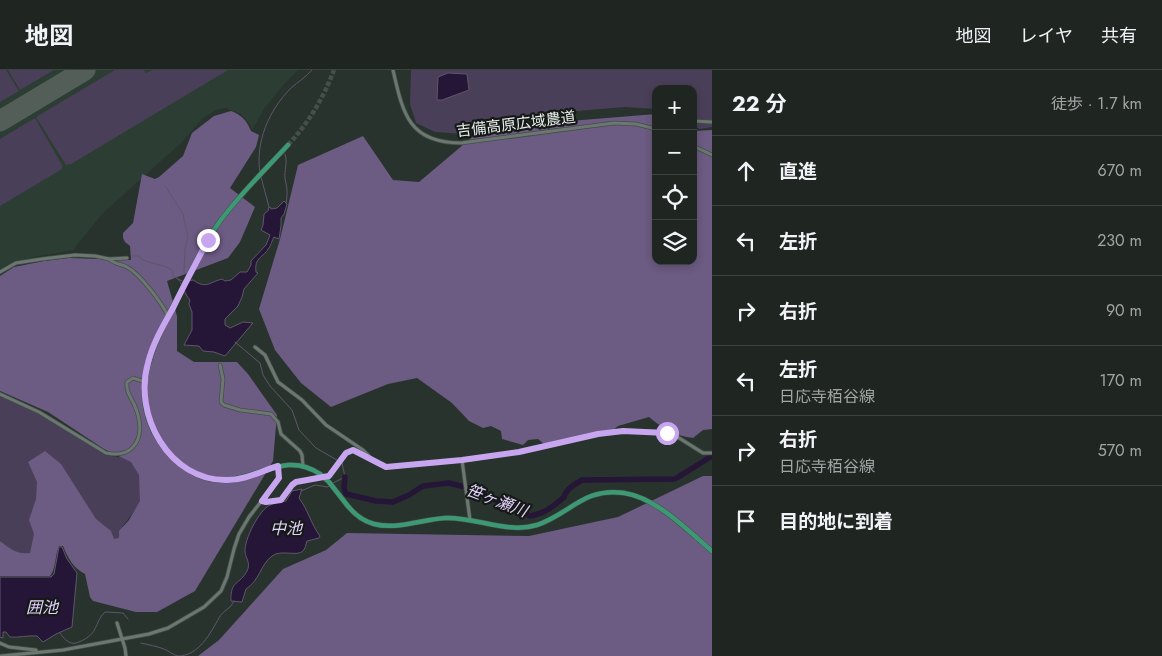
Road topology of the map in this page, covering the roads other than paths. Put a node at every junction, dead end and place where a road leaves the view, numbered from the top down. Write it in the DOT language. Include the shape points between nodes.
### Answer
graph roads {
  1 [pos="393,70"];
  2 [pos="697,121"];
  3 [pos="712,122"];
  4 [pos="652,128"];
  5 [pos="288,145"];
  6 [pos="697,148"];
  7 [pos="712,155"];
  8 [pos="127,258"];
  9 [pos="109,259"];
  10 [pos="0,272"];
  11 [pos="168,316"];
  12 [pos="255,347"];
  13 [pos="220,365"];
  14 [pos="145,382"];
  15 [pos="0,394"];
  16 [pos="712,453"];
  17 [pos="373,460"];
  18 [pos="462,460"];
  19 [pos="278,466"];
  20 [pos="302,466"];
  21 [pos="262,501"];
  22 [pos="470,520"];
  23 [pos="712,551"];
  24 [pos="117,624"];
  25 [pos="122,640"];
  26 [pos="0,643"];
  27 [pos="45,651"];
  28 [pos="1,656"];
  29 [pos="126,656"];
  1 -- 4 [label="street, 吉備高原広域農道" via="410,122 423,135 437,141 462,143 614,123"];
  2 -- 3 [label="street"];
  5 -- 11 [label="main road" via="218,224"];
  6 -- 7 [label="street"];
  8 -- 9 [label="street"];
  9 -- 10 [label="street" via="75,255 16,263"];
  9 -- 11 [label="street" via="136,273 164,306"];
  11 -- 14 [label="main road" via="151,352"];
  12 -- 17 [label="street" via="265,355 278,382 302,400 326,425"];
  13 -- 20 [label="street" via="223,378 221,402 240,410 271,414 278,422 281,434 302,454"];
  14 -- 15 [label="street" via="133,378 127,382 140,434 129,451 118,455 106,453 39,412"];
  14 -- 19 [label="main road" via="146,406 154,430 169,454 186,468 210,479 227,480"];
  16 -- 18 [label="street" via="704,453 684,439 667,433 623,431"];
  17 -- 18 [label="street" via="386,467"];
  17 -- 21 [label="street" via="353,450 346,453 329,476 294,483 281,500"];
  18 -- 22 [label="street"];
  19 -- 20 [label="main road"];
  19 -- 21 [label="street" via="279,478"];
  20 -- 22 [label="main road, bridge" via="320,474 361,518 380,525 445,518"];
  21 -- 25 [label="street" via="239,534 227,577 216,597 168,628"];
  22 -- 23 [label="main road" via="524,528 546,521 592,495 624,493 639,496 660,508"];
  24 -- 25 [label="street"];
  25 -- 27 [label="street"];
  25 -- 29 [label="street"];
  26 -- 27 [label="street"];
  27 -- 28 [label="street"];
}
